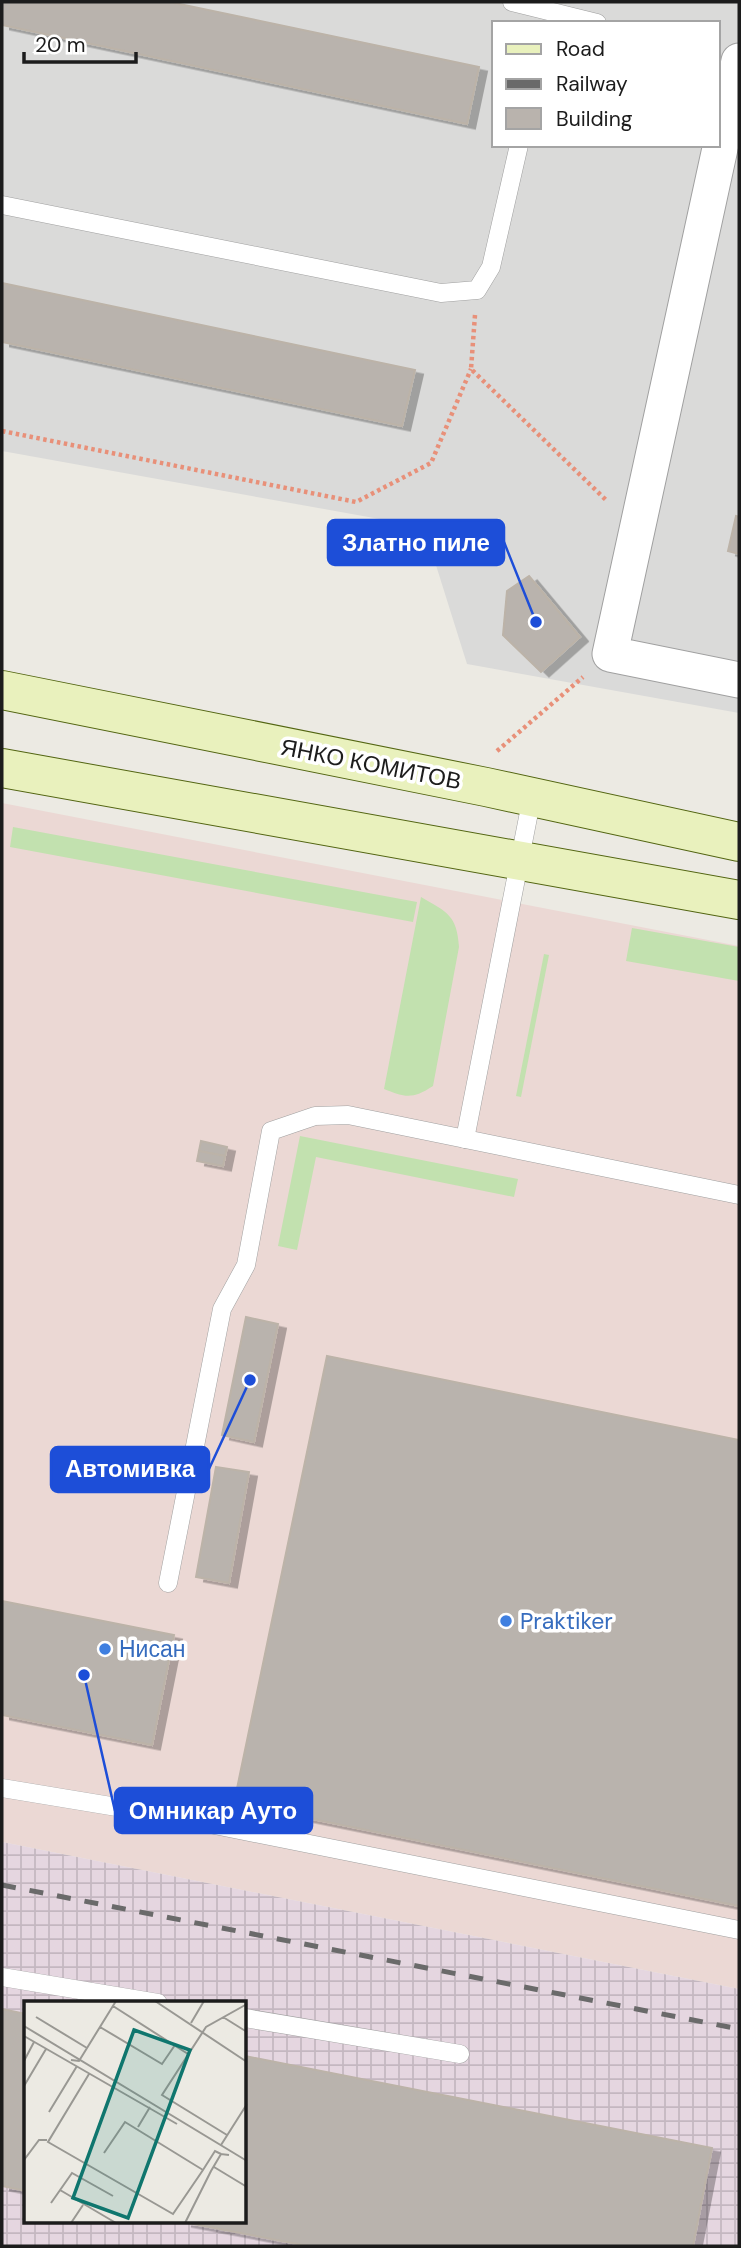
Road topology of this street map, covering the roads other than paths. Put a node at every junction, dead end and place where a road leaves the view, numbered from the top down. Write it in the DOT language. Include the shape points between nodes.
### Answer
graph roads {
  1 [pos="512,2"];
  2 [pos="549,16"];
  3 [pos="583,21"];
  4 [pos="720,56"];
  5 [pos="739,61"];
  6 [pos="519,147"];
  7 [pos="2,205"];
  8 [pos="739,680"];
  9 [pos="2,690"];
  10 [pos="2,768"];
  11 [pos="532,797"];
  12 [pos="739,842"];
  13 [pos="520,860"];
  14 [pos="739,900"];
  15 [pos="465,1139"];
  16 [pos="739,1195"];
  17 [pos="168,1583"];
  18 [pos="2,1787"];
  19 [pos="739,1930"];
  20 [pos="2,1977"];
  21 [pos="146,2001"];
  22 [pos="247,2018"];
  23 [pos="460,2054"];
  1 -- 2 [label="lane"];
  2 -- 3 [label="lane"];
  4 -- 5 [label="lane"];
  5 -- 8 [label="street" via="610,654"];
  6 -- 7 [label="lane" via="491,267 477,290 441,293"];
  9 -- 11 [label="main road, ЯНКО КОМИТОВ"];
  10 -- 13 [label="main road"];
  11 -- 12 [label="main road, ЯНКО КОМИТОВ"];
  11 -- 13 [label="lane"];
  13 -- 14 [label="main road"];
  13 -- 15 [label="lane"];
  15 -- 16 [label="lane"];
  15 -- 17 [label="lane" via="348,1115 315,1116 271,1131 246,1265 222,1309"];
  18 -- 19 [label="lane" via="165,1815"];
  20 -- 21 [label="lane"];
  22 -- 23 [label="lane"];
}
